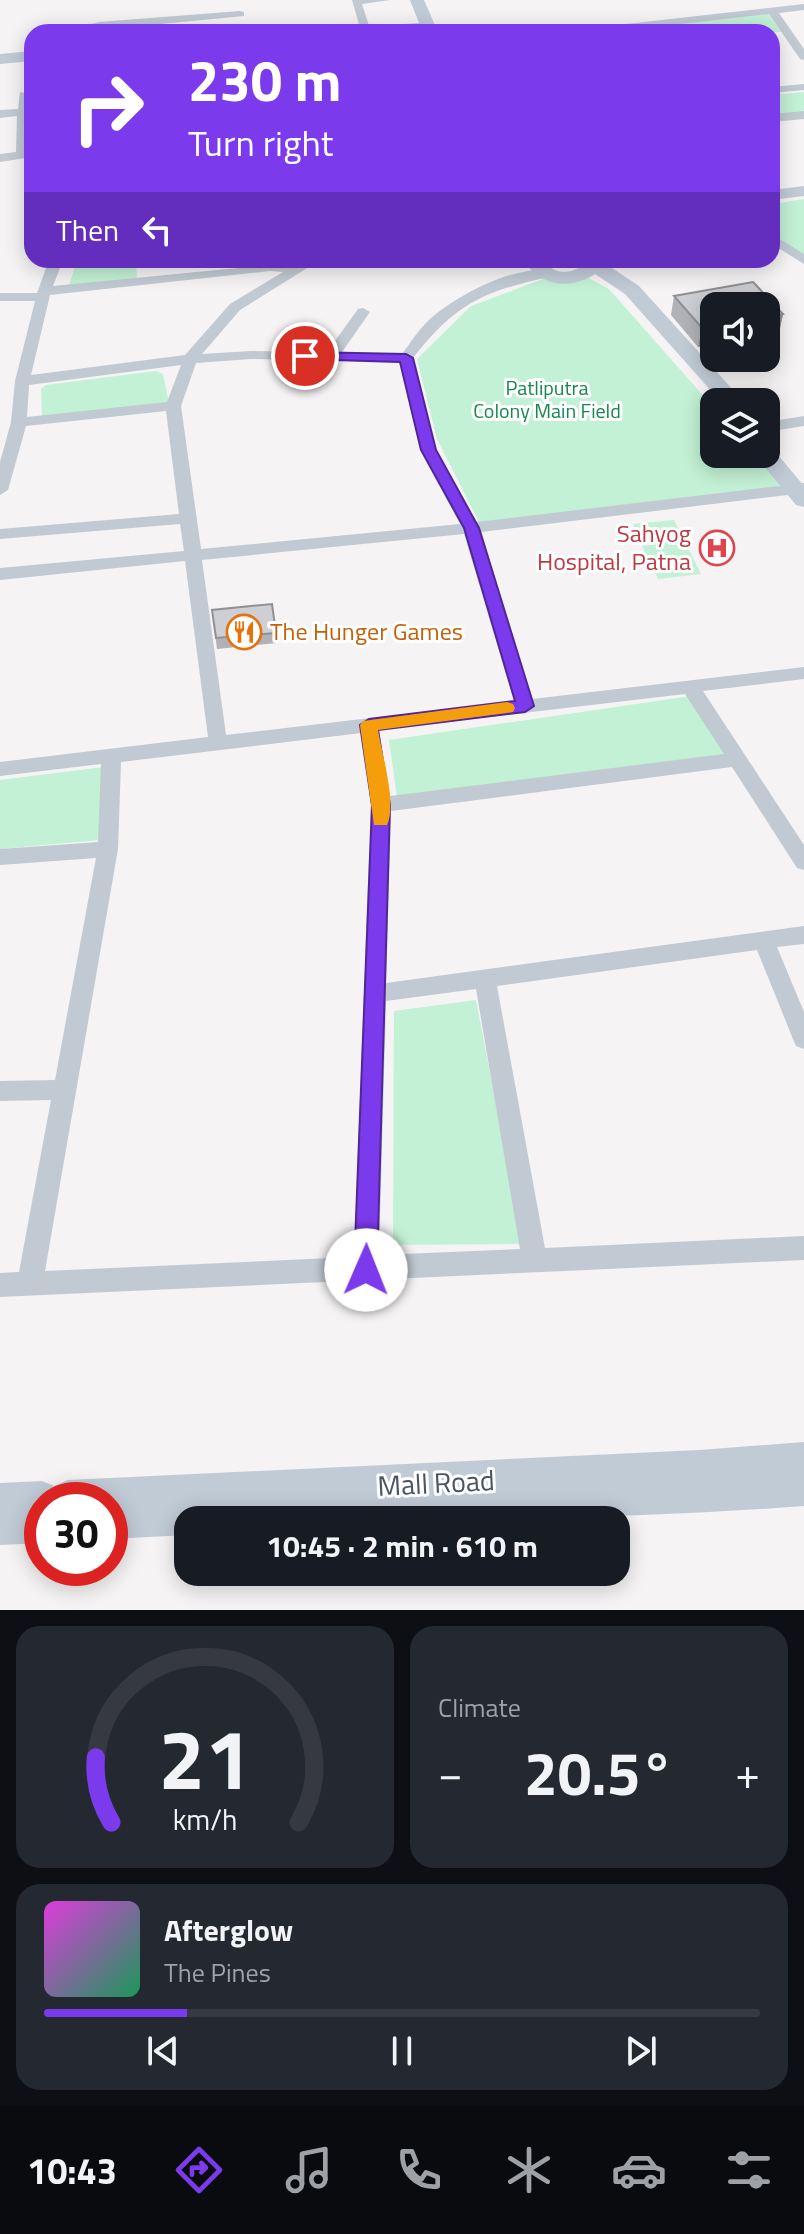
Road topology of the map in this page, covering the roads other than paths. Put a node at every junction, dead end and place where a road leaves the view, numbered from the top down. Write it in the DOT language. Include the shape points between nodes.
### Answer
graph roads {
  1 [pos="385,0"];
  2 [pos="417,0"];
  3 [pos="720,0"];
  4 [pos="356,1"];
  5 [pos="804,7"];
  6 [pos="772,10"];
  7 [pos="240,14"];
  8 [pos="737,14"];
  9 [pos="112,24"];
  10 [pos="364,24"];
  11 [pos="427,24"];
  12 [pos="653,24"];
  13 [pos="788,34"];
  14 [pos="780,35"];
  15 [pos="24,57"];
  16 [pos="804,57"];
  17 [pos="0,59"];
  18 [pos="804,87"];
  19 [pos="780,89"];
  20 [pos="24,94"];
  21 [pos="23,112"];
  22 [pos="0,114"];
  23 [pos="804,115"];
  24 [pos="780,117"];
  25 [pos="24,122"];
  26 [pos="24,154"];
  27 [pos="0,158"];
  28 [pos="804,191"];
  29 [pos="780,194"];
  30 [pos="804,199"];
  31 [pos="780,202"];
  32 [pos="780,244"];
  33 [pos="804,260"];
  34 [pos="53,268"];
  35 [pos="143,268"];
  36 [pos="241,268"];
  37 [pos="293,268"];
  38 [pos="539,268"];
  39 [pos="544,268"];
  40 [pos="584,268"];
  41 [pos="593,268"];
  42 [pos="299,269"];
  43 [pos="145,281"];
  44 [pos="44,294"];
  45 [pos="0,297"];
  46 [pos="363,312"];
  47 [pos="686,356"];
  48 [pos="331,357"];
  49 [pos="406,358"];
  50 [pos="190,359"];
  51 [pos="22,381"];
  52 [pos="710,388"];
  53 [pos="719,388"];
  54 [pos="173,406"];
  55 [pos="804,421"];
  56 [pos="19,422"];
  57 [pos="780,425"];
  58 [pos="780,459"];
  59 [pos="779,468"];
  60 [pos="0,490"];
  61 [pos="802,490"];
  62 [pos="189,518"];
  63 [pos="471,528"];
  64 [pos="0,534"];
  65 [pos="194,558"];
  66 [pos="0,574"];
  67 [pos="804,673"];
  68 [pos="690,686"];
  69 [pos="525,706"];
  70 [pos="369,725"];
  71 [pos="218,744"];
  72 [pos="111,757"];
  73 [pos="738,759"];
  74 [pos="0,769"];
  75 [pos="381,805"];
  76 [pos="108,849"];
  77 [pos="0,857"];
  78 [pos="804,862"];
  79 [pos="804,935"];
  80 [pos="764,942"];
  81 [pos="485,978"];
  82 [pos="373,994"];
  83 [pos="804,1039"];
  84 [pos="65,1090"];
  85 [pos="0,1091"];
  86 [pos="804,1248"];
  87 [pos="535,1262"];
  88 [pos="366,1270"];
  89 [pos="30,1284"];
  90 [pos="0,1285"];
  91 [pos="804,1462"];
  92 [pos="700,1482"];
  93 [pos="804,1486"];
  94 [pos="24,1502"];
  95 [pos="0,1503"];
  96 [pos="136,1511"];
  97 [pos="24,1524"];
  98 [pos="0,1525"];
  1 -- 4 [label="street"];
  2 -- 11 [label="street"];
  3 -- 8 [label="street"];
  4 -- 10 [label="street"];
  5 -- 6 [label="street"];
  6 -- 8 [label="street"];
  6 -- 13 [label="street"];
  7 -- 9 [label="street"];
  8 -- 12 [label="street"];
  13 -- 14 [label="street"];
  13 -- 16 [label="street"];
  15 -- 17 [label="street"];
  18 -- 19 [label="street"];
  20 -- 21 [label="street"];
  21 -- 22 [label="street"];
  21 -- 25 [label="street"];
  23 -- 24 [label="street"];
  26 -- 27 [label="street"];
  28 -- 29 [label="street"];
  30 -- 31 [label="street"];
  32 -- 33 [label="street"];
  34 -- 44 [label="street"];
  35 -- 43 [label="street"];
  36 -- 43 [label="street"];
  37 -- 42 [label="street"];
  38 -- 49 [label="street" via="466,300 433,324"];
  39 -- 40 [label="street" via="573,278"];
  41 -- 47 [label="street"];
  42 -- 50 [label="street" via="235,307"];
  43 -- 44 [label="street"];
  44 -- 45 [label="street"];
  44 -- 51 [label="street"];
  46 -- 48 [label="street"];
  47 -- 52 [label="street"];
  47 -- 53 [label="street"];
  48 -- 49 [label="street"];
  48 -- 50 [label="street"];
  49 -- 63 [label="street" via="428,450"];
  50 -- 51 [label="street"];
  50 -- 54 [label="street"];
  51 -- 56 [label="street"];
  54 -- 56 [label="street"];
  54 -- 62 [label="street"];
  55 -- 57 [label="street"];
  56 -- 60 [label="street"];
  58 -- 61 [label="street"];
  59 -- 61 [label="street"];
  61 -- 63 [label="street"];
  62 -- 64 [label="street"];
  62 -- 65 [label="street"];
  63 -- 65 [label="street"];
  63 -- 69 [label="street"];
  65 -- 66 [label="street"];
  65 -- 71 [label="street"];
  67 -- 68 [label="street"];
  68 -- 69 [label="street"];
  68 -- 73 [label="street"];
  69 -- 70 [label="street"];
  70 -- 71 [label="street"];
  70 -- 75 [label="street"];
  71 -- 72 [label="street"];
  72 -- 74 [label="street"];
  72 -- 76 [label="street"];
  73 -- 75 [label="street"];
  73 -- 78 [label="street"];
  75 -- 82 [label="street"];
  76 -- 77 [label="street"];
  76 -- 84 [label="street"];
  79 -- 80 [label="street"];
  80 -- 81 [label="street"];
  80 -- 83 [label="street"];
  81 -- 82 [label="street"];
  81 -- 87 [label="street"];
  82 -- 88 [label="street"];
  84 -- 85 [label="street"];
  84 -- 89 [label="street"];
  86 -- 87 [label="street"];
  87 -- 88 [label="street"];
  88 -- 89 [label="street"];
  89 -- 90 [label="street"];
  91 -- 92 [label="street"];
  92 -- 93 [label="street"];
  92 -- 96 [label="street"];
  94 -- 95 [label="street"];
  97 -- 98 [label="street"];
}
